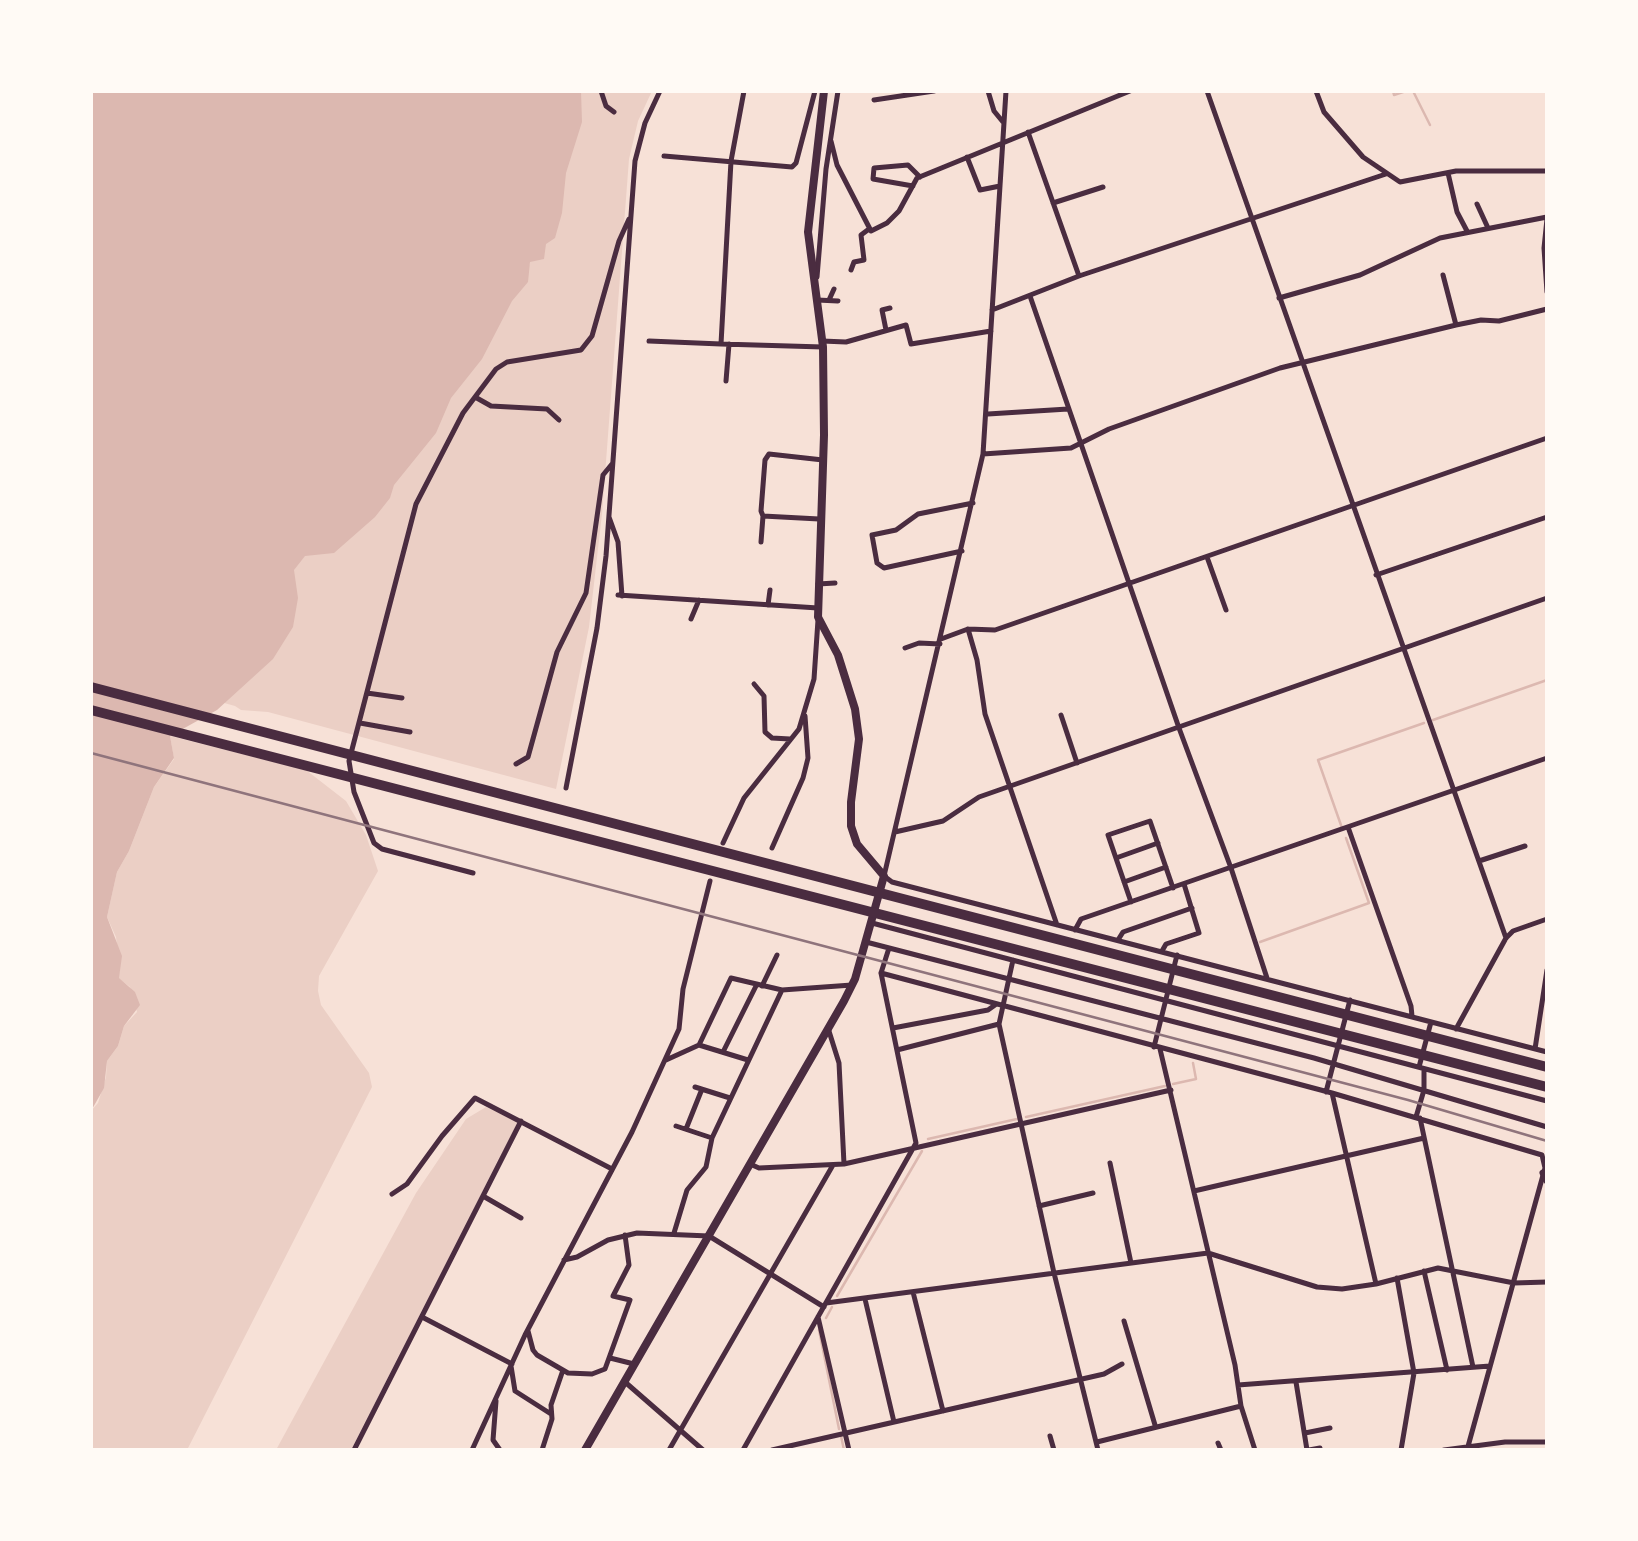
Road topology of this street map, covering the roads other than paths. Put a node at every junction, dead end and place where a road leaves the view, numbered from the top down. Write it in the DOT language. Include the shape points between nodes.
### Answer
graph roads {
  1 [pos="601,91"];
  2 [pos="660,91"];
  3 [pos="744,91"];
  4 [pos="815,91"];
  5 [pos="824,91"];
  6 [pos="838,91"];
  7 [pos="934,91"];
  8 [pos="988,91"];
  9 [pos="1006,91"];
  10 [pos="1130,91"];
  11 [pos="1207,91"];
  12 [pos="1316,91"];
  13 [pos="874,100"];
  14 [pos="614,112"];
  15 [pos="1004,123"];
  16 [pos="1028,132"];
  17 [pos="831,141"];
  18 [pos="1003,142"];
  19 [pos="664,156"];
  20 [pos="907,157"];
  21 [pos="967,157"];
  22 [pos="731,161"];
  23 [pos="908,165"];
  24 [pos="1547,171"];
  25 [pos="1447,173"];
  26 [pos="1386,174"];
  27 [pos="920,177"];
  28 [pos="913,186"];
  29 [pos="1000,187"];
  30 [pos="1104,187"];
  31 [pos="1053,203"];
  32 [pos="1477,204"];
  33 [pos="1547,218"];
  34 [pos="629,219"];
  35 [pos="1252,219"];
  36 [pos="887,223"];
  37 [pos="1488,228"];
  38 [pos="869,229"];
  39 [pos="1467,231"];
  40 [pos="892,232"];
  41 [pos="851,270"];
  42 [pos="1443,275"];
  43 [pos="1079,276"];
  44 [pos="816,287"];
  45 [pos="834,289"];
  46 [pos="1547,292"];
  47 [pos="1030,296"];
  48 [pos="1279,298"];
  49 [pos="817,300"];
  50 [pos="829,300"];
  51 [pos="838,301"];
  52 [pos="890,308"];
  53 [pos="1547,309"];
  54 [pos="992,310"];
  55 [pos="1455,325"];
  56 [pos="886,330"];
  57 [pos="991,331"];
  58 [pos="649,341"];
  59 [pos="720,344"];
  60 [pos="729,344"];
  61 [pos="822,344"];
  62 [pos="1301,363"];
  63 [pos="726,381"];
  64 [pos="475,397"];
  65 [pos="1068,409"];
  66 [pos="988,414"];
  67 [pos="559,420"];
  68 [pos="1547,438"];
  69 [pos="1080,443"];
  70 [pos="983,454"];
  71 [pos="823,460"];
  72 [pos="613,463"];
  73 [pos="973,503"];
  74 [pos="1352,507"];
  75 [pos="763,516"];
  76 [pos="609,517"];
  77 [pos="1547,517"];
  78 [pos="819,519"];
  79 [pos="761,542"];
  80 [pos="962,551"];
  81 [pos="1207,557"];
  82 [pos="1376,575"];
  83 [pos="835,583"];
  84 [pos="818,584"];
  85 [pos="1130,584"];
  86 [pos="770,590"];
  87 [pos="1547,598"];
  88 [pos="699,600"];
  89 [pos="768,605"];
  90 [pos="1226,610"];
  91 [pos="818,612"];
  92 [pos="691,619"];
  93 [pos="968,629"];
  94 [pos="941,641"];
  95 [pos="905,648"];
  96 [pos="1401,648"];
  97 [pos="754,684"];
  98 [pos="91,687"];
  99 [pos="368,693"];
  100 [pos="402,698"];
  101 [pos="91,710"];
  102 [pos="1061,715"];
  103 [pos="804,716"];
  104 [pos="360,723"];
  105 [pos="1179,728"];
  106 [pos="410,732"];
  107 [pos="792,738"];
  108 [pos="1547,758"];
  109 [pos="1077,763"];
  110 [pos="516,764"];
  111 [pos="1009,786"];
  112 [pos="566,788"];
  113 [pos="1455,790"];
  114 [pos="1348,827"];
  115 [pos="895,832"];
  116 [pos="723,843"];
  117 [pos="1158,843"];
  118 [pos="1525,846"];
  119 [pos="772,848"];
  120 [pos="1116,858"];
  121 [pos="1479,861"];
  122 [pos="1166,867"];
  123 [pos="1231,868"];
  124 [pos="473,873"];
  125 [pos="884,876"];
  126 [pos="710,881"];
  127 [pos="1124,882"];
  128 [pos="1184,884"];
  129 [pos="1173,888"];
  130 [pos="1131,902"];
  131 [pos="1192,908"];
  132 [pos="1547,919"];
  133 [pos="872,923"];
  134 [pos="1057,925"];
  135 [pos="1075,930"];
  136 [pos="1506,938"];
  137 [pos="1118,940"];
  138 [pos="866,943"];
  139 [pos="889,948"];
  140 [pos="1161,951"];
  141 [pos="777,955"];
  142 [pos="1177,955"];
  143 [pos="1013,960"];
  144 [pos="1547,970"];
  145 [pos="881,973"];
  146 [pos="1267,978"];
  147 [pos="1011,980"];
  148 [pos="759,985"];
  149 [pos="852,985"];
  150 [pos="782,990"];
  151 [pos="1166,999"];
  152 [pos="1350,1000"];
  153 [pos="995,1004"];
  154 [pos="1003,1007"];
  155 [pos="1412,1016"];
  156 [pos="1161,1018"];
  157 [pos="1431,1022"];
  158 [pos="999,1024"];
  159 [pos="828,1028"];
  160 [pos="893,1028"];
  161 [pos="1456,1029"];
  162 [pos="699,1045"];
  163 [pos="1338,1046"];
  164 [pos="1157,1048"];
  165 [pos="1535,1049"];
  166 [pos="897,1050"];
  167 [pos="723,1052"];
  168 [pos="1547,1052"];
  169 [pos="748,1060"];
  170 [pos="665,1061"];
  171 [pos="1334,1064"];
  172 [pos="1547,1067"];
  173 [pos="1422,1068"];
  174 [pos="1547,1087"];
  175 [pos="1171,1090"];
  176 [pos="1424,1090"];
  177 [pos="1329,1093"];
  178 [pos="730,1098"];
  179 [pos="1547,1101"];
  180 [pos="1418,1118"];
  181 [pos="521,1121"];
  182 [pos="1021,1122"];
  183 [pos="676,1126"];
  184 [pos="1547,1127"];
  185 [pos="686,1129"];
  186 [pos="712,1138"];
  187 [pos="1424,1138"];
  188 [pos="915,1148"];
  189 [pos="1346,1156"];
  190 [pos="1545,1156"];
  191 [pos="1110,1163"];
  192 [pos="750,1164"];
  193 [pos="844,1164"];
  194 [pos="834,1165"];
  195 [pos="612,1169"];
  196 [pos="1543,1173"];
  197 [pos="1547,1181"];
  198 [pos="1194,1191"];
  199 [pos="1093,1193"];
  200 [pos="392,1194"];
  201 [pos="483,1196"];
  202 [pos="1039,1206"];
  203 [pos="521,1218"];
  204 [pos="674,1233"];
  205 [pos="625,1235"];
  206 [pos="709,1236"];
  207 [pos="1208,1253"];
  208 [pos="564,1260"];
  209 [pos="1131,1263"];
  210 [pos="1424,1271"];
  211 [pos="1455,1271"];
  212 [pos="1054,1273"];
  213 [pos="771,1274"];
  214 [pos="1397,1279"];
  215 [pos="1547,1282"];
  216 [pos="1514,1283"];
  217 [pos="1376,1284"];
  218 [pos="913,1292"];
  219 [pos="865,1299"];
  220 [pos="825,1305"];
  221 [pos="422,1317"];
  222 [pos="818,1317"];
  223 [pos="1124,1321"];
  224 [pos="528,1330"];
  225 [pos="610,1358"];
  226 [pos="635,1364"];
  227 [pos="1122,1364"];
  228 [pos="512,1365"];
  229 [pos="1490,1366"];
  230 [pos="1473,1367"];
  231 [pos="563,1370"];
  232 [pos="1447,1370"];
  233 [pos="1414,1373"];
  234 [pos="1079,1378"];
  235 [pos="625,1382"];
  236 [pos="1296,1382"];
  237 [pos="1238,1385"];
  238 [pos="496,1400"];
  239 [pos="1241,1406"];
  240 [pos="943,1411"];
  241 [pos="551,1415"];
  242 [pos="894,1422"];
  243 [pos="1155,1425"];
  244 [pos="1330,1428"];
  245 [pos="681,1430"];
  246 [pos="845,1432"];
  247 [pos="1305,1433"];
  248 [pos="1050,1436"];
  249 [pos="1097,1442"];
  250 [pos="1547,1442"];
  251 [pos="1218,1443"];
  252 [pos="1320,1448"];
  253 [pos="1468,1448"];
  254 [pos="354,1450"];
  255 [pos="472,1450"];
  256 [pos="500,1450"];
  257 [pos="542,1450"];
  258 [pos="585,1450"];
  259 [pos="669,1450"];
  260 [pos="703,1450"];
  261 [pos="743,1450"];
  262 [pos="772,1450"];
  263 [pos="849,1450"];
  264 [pos="1054,1450"];
  265 [pos="1098,1450"];
  266 [pos="1221,1450"];
  267 [pos="1255,1450"];
  268 [pos="1308,1450"];
  269 [pos="1401,1450"];
  270 [pos="1444,1450"];
  1 -- 14 [label="street" via="606,106"];
  2 -- 34 [label="street" via="635,161"];
  3 -- 22 [label="street"];
  4 -- 22 [label="street" via="792,167"];
  5 -- 44 [label="main road" via="809,203"];
  6 -- 17 [label="street"];
  7 -- 13 [label="street"];
  8 -- 15 [label="street" via="994,111"];
  9 -- 15 [label="street"];
  10 -- 16 [label="street"];
  11 -- 35 [label="street"];
  12 -- 26 [label="street" via="1324,112 1363,158"];
  15 -- 18 [label="street"];
  16 -- 18 [label="street"];
  16 -- 31 [label="street"];
  17 -- 38 [label="street" via="837,165"];
  17 -- 44 [label="street"];
  18 -- 21 [label="street"];
  18 -- 29 [label="street"];
  19 -- 22 [label="street"];
  20 -- 23 [label="street"];
  21 -- 27 [label="street"];
  21 -- 29 [label="street" via="980,190"];
  22 -- 59 [label="street"];
  23 -- 27 [label="street"];
  23 -- 28 [label="street" via="876,167 872,176"];
  24 -- 25 [label="street"];
  25 -- 26 [label="street" via="1400,182"];
  25 -- 39 [label="street"];
  26 -- 35 [label="street"];
  27 -- 28 [label="street"];
  28 -- 36 [label="street" via="900,211"];
  29 -- 54 [label="street"];
  30 -- 31 [label="street"];
  31 -- 43 [label="street"];
  32 -- 37 [label="street"];
  33 -- 37 [label="street"];
  33 -- 46 [label="street"];
  34 -- 64 [label="street" via="592,336 581,349 507,362"];
  34 -- 72 [label="street"];
  35 -- 43 [label="street"];
  35 -- 48 [label="street"];
  36 -- 38 [label="street"];
  36 -- 40 [label="street"];
  37 -- 39 [label="street"];
  38 -- 41 [label="street" via="861,235 864,260 854,262"];
  39 -- 48 [label="street" via="1422,245 1360,275"];
  42 -- 55 [label="street"];
  43 -- 47 [label="street"];
  44 -- 49 [label="main road"];
  45 -- 50 [label="street"];
  47 -- 54 [label="street"];
  47 -- 65 [label="street"];
  48 -- 62 [label="street"];
  49 -- 50 [label="street"];
  49 -- 61 [label="main road"];
  50 -- 51 [label="street"];
  52 -- 56 [label="street" via="882,310"];
  53 -- 55 [label="street" via="1499,321"];
  54 -- 57 [label="street"];
  55 -- 62 [label="street"];
  56 -- 57 [label="street" via="906,326 911,344"];
  56 -- 61 [label="street" via="867,338"];
  57 -- 66 [label="street"];
  58 -- 59 [label="street"];
  59 -- 60 [label="street"];
  60 -- 61 [label="street"];
  60 -- 63 [label="street"];
  61 -- 71 [label="main road"];
  62 -- 69 [label="street"];
  62 -- 74 [label="street"];
  64 -- 67 [label="street" via="491,406 547,409"];
  64 -- 99 [label="street" via="416,504"];
  65 -- 66 [label="street"];
  65 -- 69 [label="street"];
  66 -- 70 [label="street"];
  68 -- 74 [label="street"];
  69 -- 70 [label="street"];
  69 -- 85 [label="street"];
  70 -- 73 [label="street"];
  71 -- 75 [label="street" via="769,454"];
  71 -- 78 [label="main road"];
  72 -- 76 [label="street"];
  72 -- 110 [label="street" via="603,475 586,593 556,652 528,757"];
  73 -- 80 [label="street"];
  73 -- 80 [label="street" via="918,514 896,530 872,535 877,563 884,568"];
  74 -- 81 [label="street"];
  74 -- 82 [label="street"];
  75 -- 78 [label="street"];
  75 -- 79 [label="street"];
  76 -- 88 [label="street" via="618,542 620,596"];
  76 -- 112 [label="street" via="597,628"];
  77 -- 82 [label="street"];
  78 -- 84 [label="main road"];
  80 -- 94 [label="street"];
  81 -- 85 [label="street"];
  81 -- 90 [label="street"];
  82 -- 96 [label="street"];
  83 -- 84 [label="street"];
  84 -- 91 [label="main road"];
  85 -- 93 [label="street" via="995,630"];
  85 -- 105 [label="street"];
  86 -- 89 [label="street"];
  87 -- 96 [label="street"];
  88 -- 89 [label="street"];
  88 -- 92 [label="street"];
  89 -- 91 [label="street"];
  91 -- 103 [label="street" via="814,679"];
  91 -- 125 [label="main road" via="855,709 859,739 851,826 857,844"];
  93 -- 94 [label="street"];
  93 -- 111 [label="street" via="985,714"];
  94 -- 95 [label="street"];
  94 -- 115 [label="street"];
  96 -- 105 [label="street"];
  96 -- 113 [label="street"];
  97 -- 107 [label="street" via="764,696 765,732 782,740"];
  98 -- 172 [label="highway"];
  99 -- 100 [label="street"];
  99 -- 104 [label="street"];
  101 -- 174 [label="highway"];
  102 -- 109 [label="street"];
  103 -- 107 [label="street"];
  103 -- 119 [label="street" via="806,768"];
  104 -- 106 [label="street"];
  104 -- 124 [label="street" via="348,772 374,842 382,849"];
  105 -- 109 [label="street"];
  105 -- 123 [label="street"];
  107 -- 116 [label="street" via="744,798"];
  108 -- 113 [label="street"];
  109 -- 111 [label="street"];
  111 -- 115 [label="street" via="979,797 943,821"];
  111 -- 134 [label="street"];
  113 -- 114 [label="street"];
  113 -- 121 [label="street"];
  114 -- 123 [label="street"];
  114 -- 155 [label="street"];
  115 -- 125 [label="street"];
  117 -- 120 [label="street"];
  117 -- 120 [label="street" via="1150,821 1108,835"];
  117 -- 122 [label="street"];
  118 -- 121 [label="street"];
  120 -- 127 [label="street"];
  121 -- 136 [label="street"];
  122 -- 127 [label="street"];
  122 -- 129 [label="street"];
  123 -- 128 [label="street"];
  123 -- 146 [label="street"];
  125 -- 133 [label="main road"];
  125 -- 134 [label="street" via="892,882"];
  126 -- 170 [label="street" via="682,989 679,1029"];
  127 -- 130 [label="street"];
  128 -- 129 [label="street"];
  128 -- 131 [label="street"];
  129 -- 130 [label="street"];
  130 -- 135 [label="street" via="1081,919"];
  131 -- 137 [label="street" via="1123,932"];
  131 -- 140 [label="street" via="1199,933 1166,944"];
  132 -- 136 [label="street"];
  133 -- 138 [label="main road"];
  133 -- 143 [label="street"];
  134 -- 135 [label="street"];
  135 -- 137 [label="street"];
  136 -- 161 [label="street"];
  137 -- 140 [label="street"];
  138 -- 139 [label="street"];
  138 -- 149 [label="main road"];
  139 -- 145 [label="street"];
  139 -- 147 [label="street"];
  140 -- 142 [label="street"];
  141 -- 148 [label="street"];
  142 -- 146 [label="street"];
  142 -- 151 [label="street"];
  143 -- 147 [label="street"];
  143 -- 151 [label="street"];
  144 -- 165 [label="street"];
  145 -- 153 [label="street"];
  145 -- 160 [label="street"];
  146 -- 152 [label="street"];
  147 -- 154 [label="street"];
  147 -- 156 [label="street"];
  148 -- 150 [label="street"];
  148 -- 162 [label="street" via="731,978"];
  148 -- 167 [label="street"];
  149 -- 150 [label="street"];
  149 -- 159 [label="main road"];
  150 -- 169 [label="street"];
  151 -- 156 [label="street"];
  151 -- 163 [label="street"];
  152 -- 155 [label="street"];
  152 -- 163 [label="street"];
  153 -- 154 [label="street"];
  153 -- 160 [label="street" via="989,1010"];
  154 -- 158 [label="street"];
  154 -- 164 [label="street"];
  155 -- 157 [label="street"];
  156 -- 164 [label="street"];
  156 -- 171 [label="street"];
  157 -- 161 [label="street"];
  157 -- 173 [label="street"];
  158 -- 166 [label="street"];
  158 -- 182 [label="street"];
  159 -- 192 [label="main road"];
  159 -- 193 [label="street" via="839,1063"];
  160 -- 166 [label="street"];
  161 -- 165 [label="street"];
  162 -- 167 [label="street"];
  162 -- 170 [label="street"];
  163 -- 171 [label="street"];
  163 -- 173 [label="street"];
  164 -- 175 [label="street"];
  164 -- 177 [label="street"];
  165 -- 168 [label="street"];
  166 -- 188 [label="street"];
  167 -- 169 [label="street"];
  169 -- 178 [label="street"];
  170 -- 195 [label="street"];
  171 -- 176 [label="street"];
  171 -- 177 [label="street"];
  173 -- 176 [label="street"];
  173 -- 179 [label="street"];
  175 -- 182 [label="street"];
  175 -- 198 [label="street"];
  176 -- 180 [label="street"];
  176 -- 184 [label="street"];
  177 -- 180 [label="street"];
  177 -- 189 [label="street"];
  178 -- 185 [label="street" via="698,1088"];
  178 -- 186 [label="street"];
  180 -- 187 [label="street"];
  180 -- 190 [label="street"];
  181 -- 195 [label="street"];
  181 -- 200 [label="street" via="475,1098 407,1184"];
  181 -- 201 [label="street"];
  182 -- 188 [label="street"];
  182 -- 202 [label="street"];
  183 -- 185 [label="street"];
  185 -- 186 [label="street"];
  186 -- 204 [label="street" via="706,1167 687,1190"];
  187 -- 189 [label="street"];
  187 -- 211 [label="street"];
  188 -- 193 [label="street"];
  188 -- 220 [label="street"];
  189 -- 198 [label="street"];
  189 -- 217 [label="street"];
  190 -- 196 [label="street"];
  191 -- 209 [label="street"];
  192 -- 194 [label="street" via="760,1168"];
  192 -- 206 [label="main road"];
  193 -- 194 [label="street"];
  194 -- 213 [label="street"];
  195 -- 208 [label="street"];
  196 -- 197 [label="street"];
  196 -- 216 [label="street"];
  198 -- 207 [label="street"];
  199 -- 202 [label="street"];
  201 -- 203 [label="street"];
  201 -- 221 [label="street"];
  202 -- 212 [label="street"];
  204 -- 205 [label="street"];
  204 -- 206 [label="street"];
  205 -- 208 [label="street"];
  205 -- 225 [label="street" via="629,1265 613,1296 629,1300"];
  206 -- 213 [label="street"];
  206 -- 226 [label="main road"];
  207 -- 209 [label="street"];
  207 -- 217 [label="street" via="1317,1287"];
  207 -- 237 [label="street"];
  208 -- 224 [label="street"];
  209 -- 212 [label="street"];
  210 -- 211 [label="street"];
  210 -- 214 [label="street"];
  210 -- 232 [label="street"];
  211 -- 216 [label="street"];
  211 -- 230 [label="street"];
  212 -- 218 [label="street"];
  212 -- 234 [label="street"];
  213 -- 220 [label="street"];
  213 -- 245 [label="street"];
  214 -- 217 [label="street"];
  214 -- 233 [label="street"];
  215 -- 216 [label="street"];
  216 -- 229 [label="street"];
  218 -- 219 [label="street"];
  218 -- 240 [label="street"];
  219 -- 220 [label="street"];
  219 -- 242 [label="street"];
  220 -- 222 [label="street"];
  221 -- 228 [label="street"];
  221 -- 254 [label="street"];
  222 -- 246 [label="street"];
  222 -- 261 [label="street"];
  223 -- 243 [label="street"];
  224 -- 228 [label="street"];
  224 -- 231 [label="street" via="537,1355"];
  225 -- 226 [label="street"];
  225 -- 231 [label="street" via="598,1373"];
  226 -- 235 [label="main road"];
  227 -- 234 [label="street" via="1104,1374"];
  228 -- 238 [label="street"];
  228 -- 241 [label="street" via="515,1391"];
  229 -- 230 [label="street"];
  229 -- 253 [label="street"];
  230 -- 232 [label="street"];
  231 -- 241 [label="street"];
  232 -- 233 [label="street"];
  233 -- 236 [label="street"];
  233 -- 269 [label="street"];
  234 -- 240 [label="street"];
  234 -- 249 [label="street"];
  235 -- 245 [label="street"];
  235 -- 258 [label="main road"];
  236 -- 237 [label="street"];
  236 -- 247 [label="street"];
  237 -- 239 [label="street"];
  238 -- 255 [label="street"];
  238 -- 256 [label="street" via="493,1440"];
  239 -- 243 [label="street"];
  239 -- 267 [label="street"];
  240 -- 242 [label="street"];
  241 -- 257 [label="street"];
  242 -- 246 [label="street"];
  243 -- 249 [label="street"];
  244 -- 247 [label="street"];
  245 -- 259 [label="street"];
  245 -- 260 [label="street"];
  246 -- 262 [label="street"];
  246 -- 263 [label="street"];
  247 -- 268 [label="street"];
  248 -- 264 [label="street"];
  249 -- 265 [label="street"];
  250 -- 253 [label="street"];
  251 -- 266 [label="street"];
  252 -- 268 [label="street"];
  253 -- 270 [label="street"];
}
